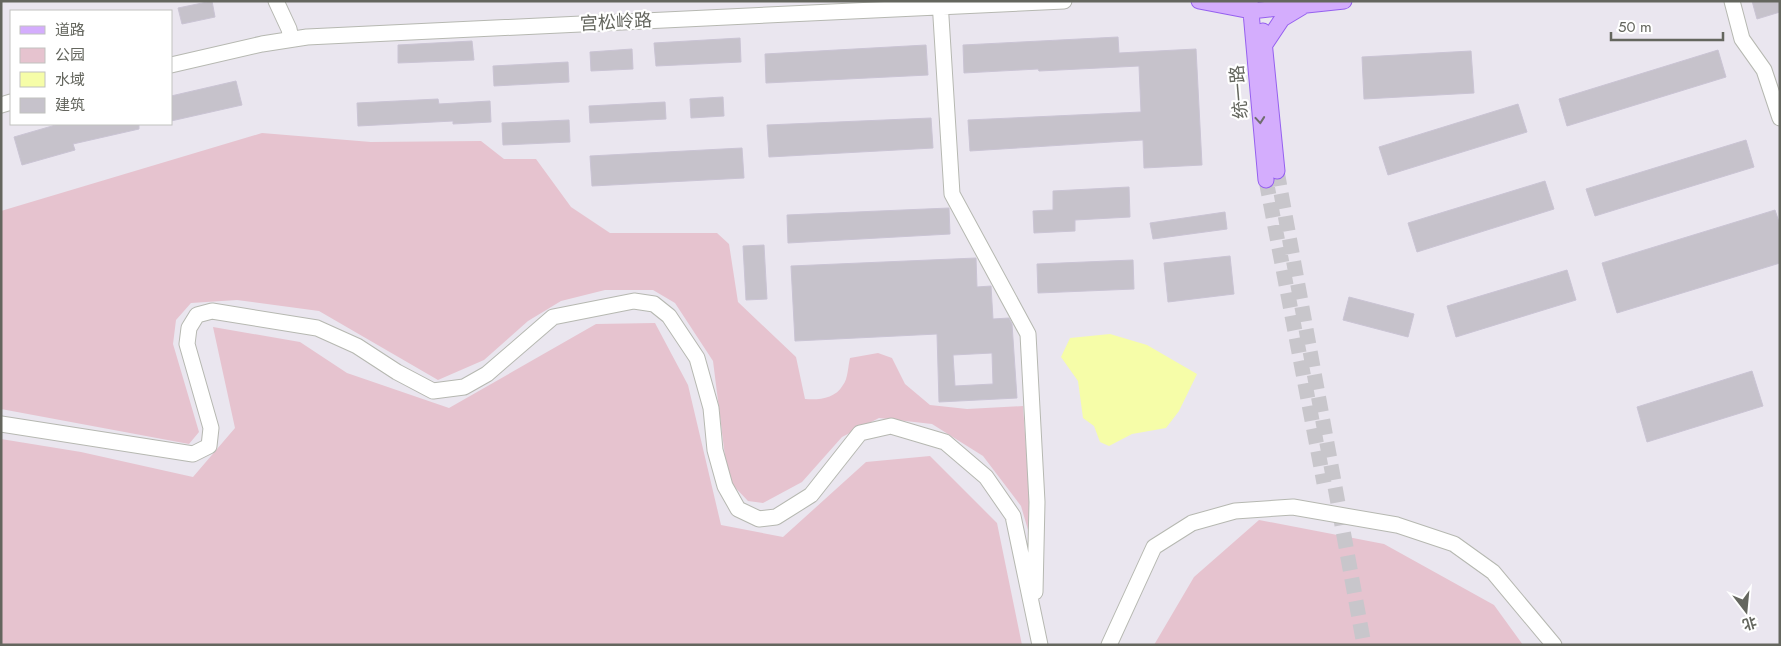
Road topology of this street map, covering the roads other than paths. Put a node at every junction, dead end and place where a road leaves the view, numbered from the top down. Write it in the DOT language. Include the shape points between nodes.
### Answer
graph roads {
  1 [pos="276,1"];
  2 [pos="1064,1"];
  3 [pos="1199,1"];
  4 [pos="1344,1"];
  5 [pos="1732,1"];
  6 [pos="940,4"];
  7 [pos="1307,4"];
  8 [pos="1256,6"];
  9 [pos="291,39"];
  10 [pos="1264,46"];
  11 [pos="172,65"];
  12 [pos="1780,118"];
  13 [pos="1,424"];
  14 [pos="1040,645"];
  15 [pos="1109,645"];
  16 [pos="1554,645"];
  1 -- 9 [label="street"];
  2 -- 6 [label="street, 宫松岭路"];
  3 -- 8 [label="main road"];
  4 -- 7 [label="main road"];
  5 -- 12 [label="street" via="1742,39 1764,70"];
  6 -- 9 [label="street, 宫松岭路"];
  6 -- 14 [label="street" via="952,194 1028,334 1037,502 1035,590"];
  7 -- 8 [label="main road"];
  7 -- 10 [label="main road" via="1282,19"];
  8 -- 10 [label="main road, 统一路"];
  8 -- 10 [label="main road, 统一路, one-way" via="1271,176"];
  9 -- 11 [label="street, 宫松岭路"];
  13 -- 14 [label="street" via="193,454 209,446 211,428 187,344 189,328 197,315 212,311 317,328 358,346 433,391 464,387 487,374 553,317 634,301 654,304 669,316 697,358 711,408 715,450 725,486 738,509 759,519 776,517 811,495 860,433 891,426 945,442 986,477 1014,516"];
  15 -- 16 [label="street" via="1154,547 1192,522 1236,511 1293,507 1398,526 1454,544 1493,572"];
}
